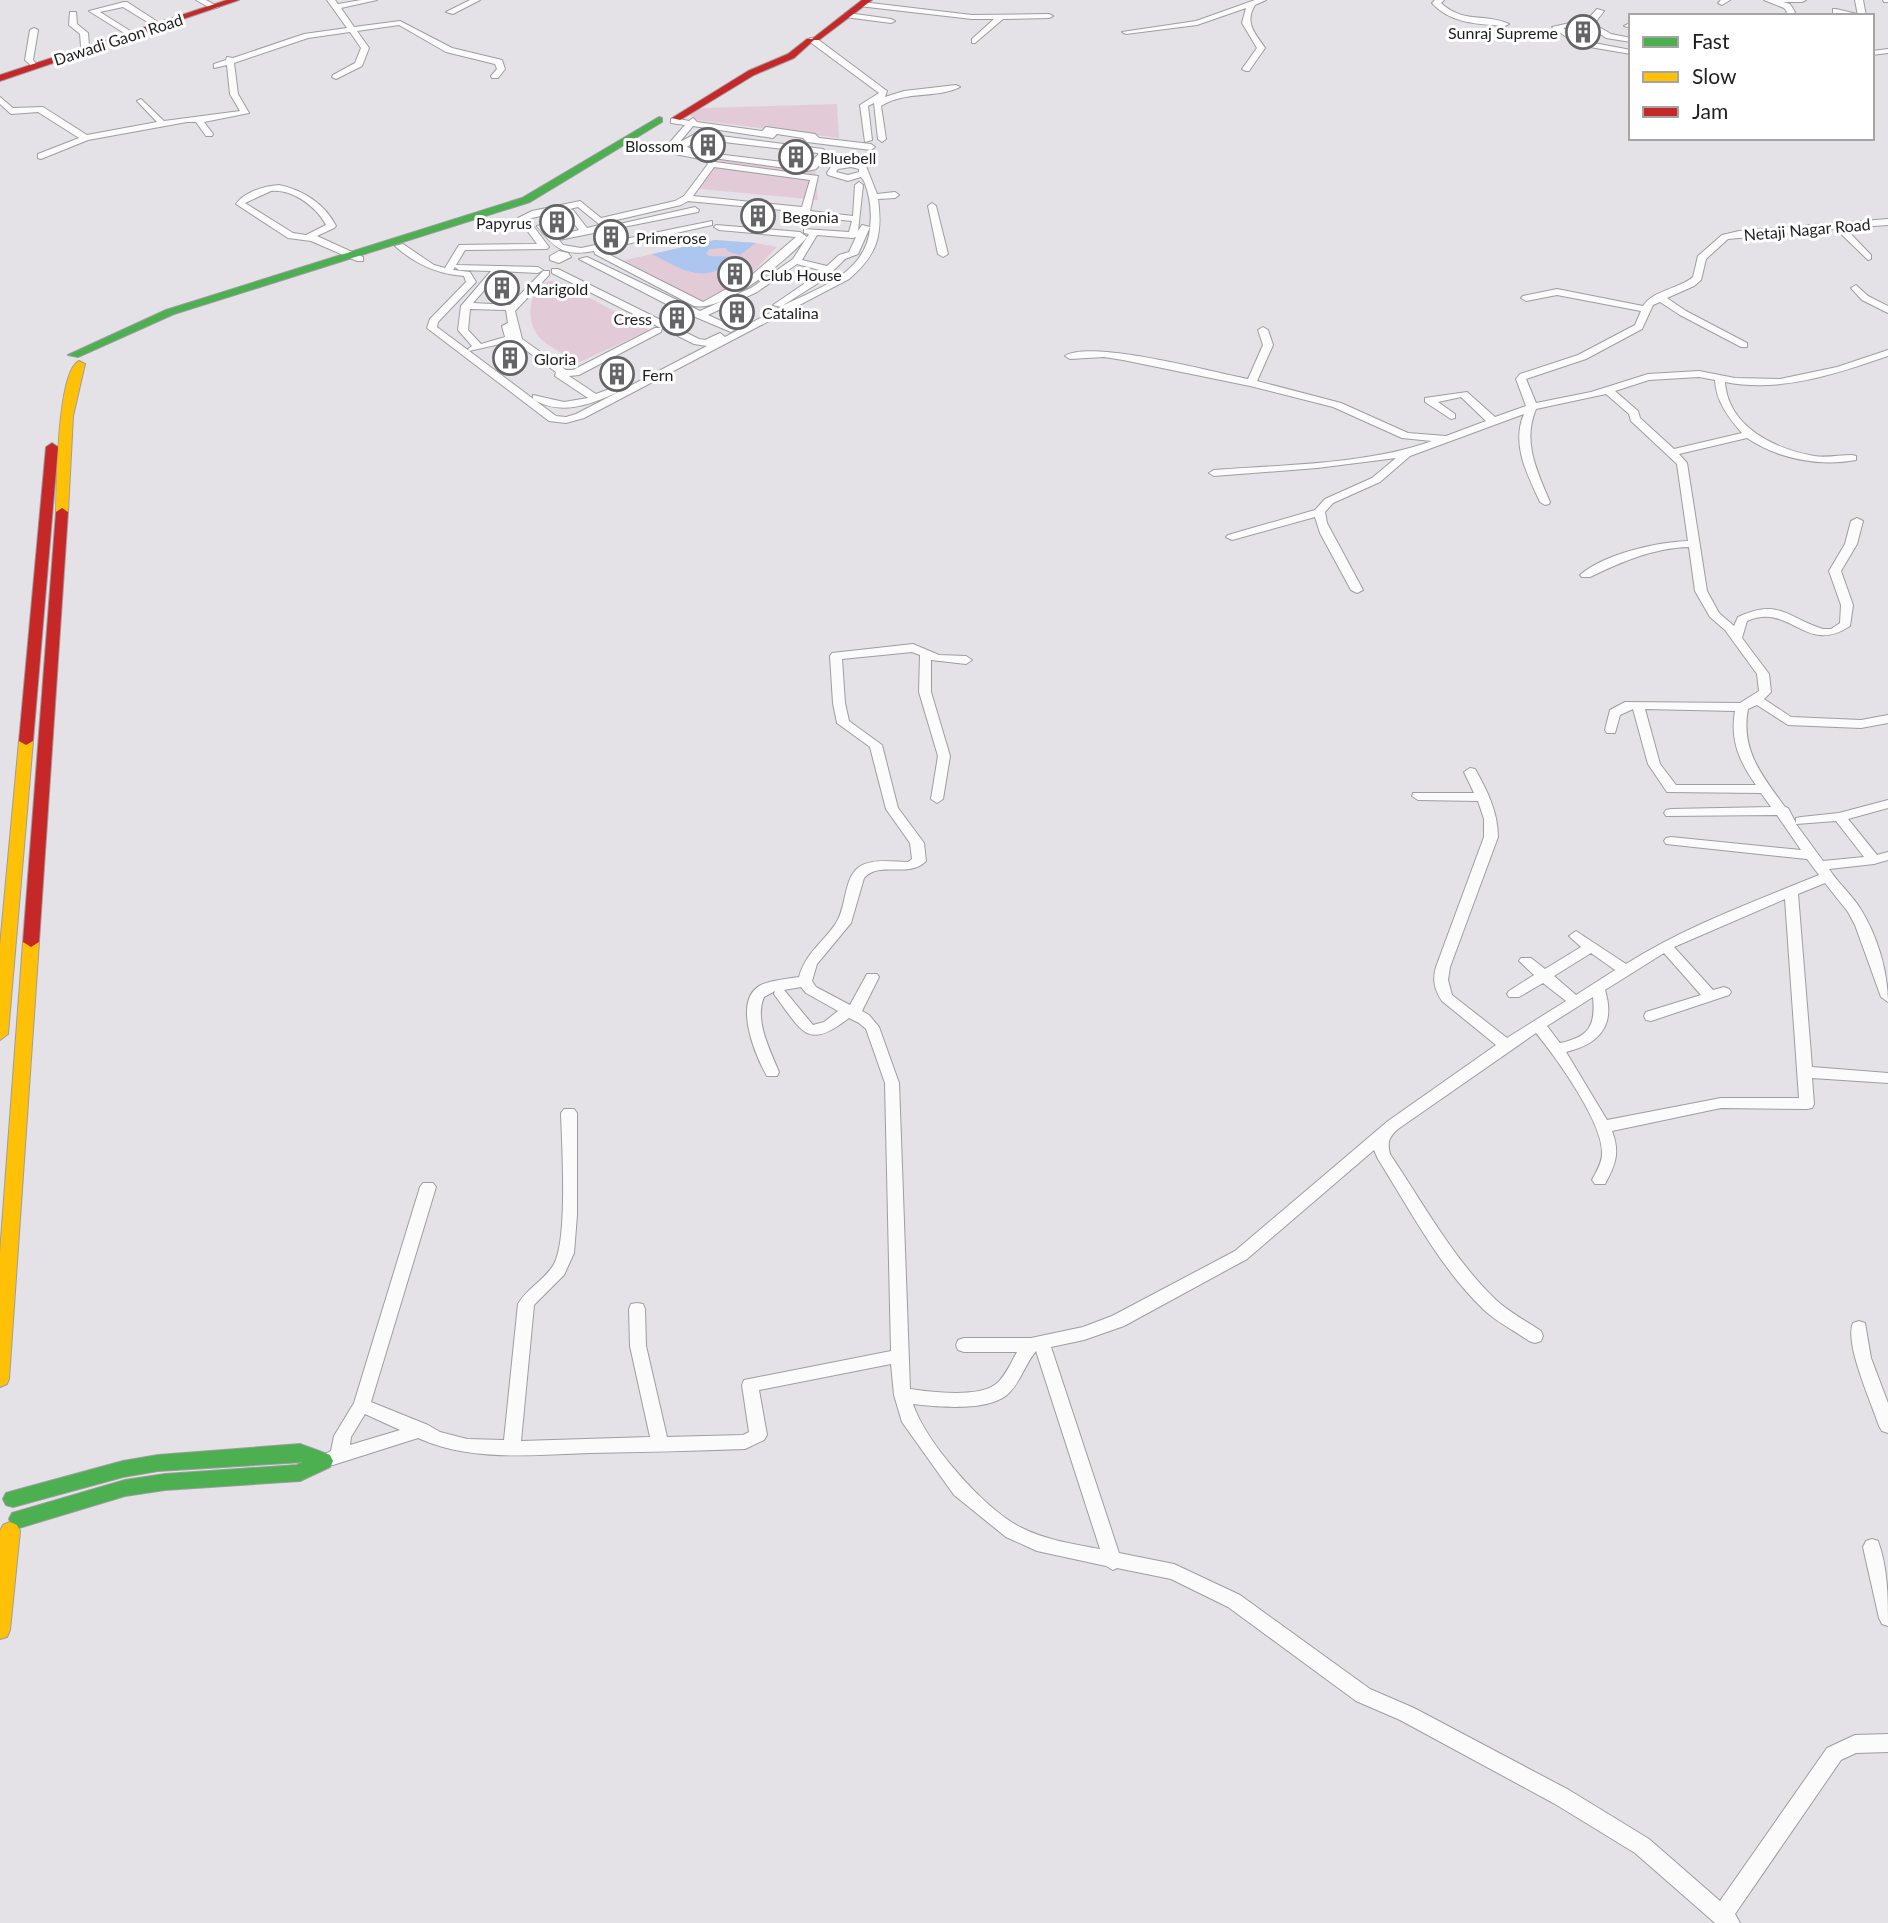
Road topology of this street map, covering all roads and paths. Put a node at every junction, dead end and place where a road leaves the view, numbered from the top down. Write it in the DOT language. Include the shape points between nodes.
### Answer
graph roads {
  1 [pos="235,0"];
  2 [pos="373,0"];
  3 [pos="476,0"];
  4 [pos="1262,0"];
  5 [pos="1440,0"];
  6 [pos="1768,0"];
  7 [pos="1777,0"];
  8 [pos="1802,0"];
  9 [pos="207,3"];
  10 [pos="333,4"];
  11 [pos="1252,4"];
  12 [pos="858,5"];
  13 [pos="1600,11"];
  14 [pos="1836,11"];
  15 [pos="450,12"];
  16 [pos="73,14"];
  17 [pos="1790,14"];
  18 [pos="1847,14"];
  19 [pos="1049,16"];
  20 [pos="1000,18"];
  21 [pos="891,21"];
  22 [pos="1591,21"];
  23 [pos="1505,24"];
  24 [pos="160,26"];
  25 [pos="34,30"];
  26 [pos="352,30"];
  27 [pos="1126,32"];
  28 [pos="132,36"];
  29 [pos="809,39"];
  30 [pos="1629,40"];
  31 [pos="975,41"];
  32 [pos="90,50"];
  33 [pos="1629,52"];
  34 [pos="230,59"];
  35 [pos="33,65"];
  36 [pos="217,65"];
  37 [pos="1246,69"];
  38 [pos="1,76"];
  39 [pos="495,76"];
  40 [pos="336,77"];
  41 [pos="956,88"];
  42 [pos="888,96"];
  43 [pos="0,99"];
  44 [pos="141,101"];
  45 [pos="11,110"];
  46 [pos="0,113"];
  47 [pos="199,120"];
  48 [pos="676,120"];
  49 [pos="162,123"];
  50 [pos="209,134"];
  51 [pos="86,138"];
  52 [pos="882,139"];
  53 [pos="741,141"];
  54 [pos="867,144"];
  55 [pos="779,146"];
  56 [pos="41,156"];
  57 [pos="731,157"];
  58 [pos="745,159"];
  59 [pos="767,162"];
  60 [pos="712,164"];
  61 [pos="848,164"];
  62 [pos="862,170"];
  63 [pos="823,175"];
  64 [pos="859,186"];
  65 [pos="821,187"];
  66 [pos="895,195"];
  67 [pos="872,197"];
  68 [pos="687,198"];
  69 [pos="701,199"];
  70 [pos="725,202"];
  71 [pos="735,206"];
  72 [pos="932,206"];
  73 [pos="695,210"];
  74 [pos="570,212"];
  75 [pos="511,213"];
  76 [pos="820,215"];
  77 [pos="535,218"];
  78 [pos="1888,222"];
  79 [pos="732,223"];
  80 [pos="714,225"];
  81 [pos="865,225"];
  82 [pos="1839,227"];
  83 [pos="586,231"];
  84 [pos="815,231"];
  85 [pos="853,235"];
  86 [pos="308,237"];
  87 [pos="548,243"];
  88 [pos="400,246"];
  89 [pos="468,250"];
  90 [pos="531,253"];
  91 [pos="943,254"];
  92 [pos="590,255"];
  93 [pos="356,257"];
  94 [pos="559,257"];
  95 [pos="842,257"];
  96 [pos="1868,257"];
  97 [pos="796,261"];
  98 [pos="457,267"];
  99 [pos="498,269"];
  100 [pos="516,269"];
  101 [pos="830,270"];
  102 [pos="546,271"];
  103 [pos="447,272"];
  104 [pos="632,284"];
  105 [pos="1856,288"];
  106 [pos="770,295"];
  107 [pos="603,296"];
  108 [pos="1659,297"];
  109 [pos="1526,298"];
  110 [pos="466,306"];
  111 [pos="677,306"];
  112 [pos="508,307"];
  113 [pos="445,308"];
  114 [pos="1646,309"];
  115 [pos="1888,310"];
  116 [pos="700,315"];
  117 [pos="731,329"];
  118 [pos="1263,330"];
  119 [pos="657,335"];
  120 [pos="510,339"];
  121 [pos="1744,345"];
  122 [pos="475,348"];
  123 [pos="706,352"];
  124 [pos="689,353"];
  125 [pos="1888,353"];
  126 [pos="1070,356"];
  127 [pos="1720,378"];
  128 [pos="569,381"];
  129 [pos="1251,383"];
  130 [pos="1608,390"];
  131 [pos="583,391"];
  132 [pos="591,404"];
  133 [pos="548,405"];
  134 [pos="1532,407"];
  135 [pos="1451,416"];
  136 [pos="1494,422"];
  137 [pos="1749,434"];
  138 [pos="1451,438"];
  139 [pos="1409,453"];
  140 [pos="1672,453"];
  141 [pos="1852,458"];
  142 [pos="1214,472"];
  143 [pos="56,481"];
  144 [pos="1545,502"];
  145 [pos="1319,512"];
  146 [pos="1857,521"];
  147 [pos="1232,537"];
  148 [pos="1693,544"];
  149 [pos="58,557"];
  150 [pos="41,559"];
  151 [pos="1586,575"];
  152 [pos="1357,590"];
  153 [pos="1736,639"];
  154 [pos="926,653"];
  155 [pos="966,660"];
  156 [pos="1756,699"];
  157 [pos="1638,705"];
  158 [pos="1742,707"];
  159 [pos="1888,719"];
  160 [pos="1611,730"];
  161 [pos="1470,772"];
  162 [pos="1767,789"];
  163 [pos="1418,796"];
  164 [pos="1483,797"];
  165 [pos="937,799"];
  166 [pos="1888,803"];
  167 [pos="1783,811"];
  168 [pos="1671,813"];
  169 [pos="1839,817"];
  170 [pos="1801,821"];
  171 [pos="1671,842"];
  172 [pos="1888,856"];
  173 [pos="1874,860"];
  174 [pos="1820,866"];
  175 [pos="1791,894"];
  176 [pos="1576,936"];
  177 [pos="1665,946"];
  178 [pos="1591,947"];
  179 [pos="1526,961"];
  180 [pos="1626,971"];
  181 [pos="1544,976"];
  182 [pos="872,977"];
  183 [pos="805,981"];
  184 [pos="1598,989"];
  185 [pos="782,994"];
  186 [pos="1514,994"];
  187 [pos="1888,997"];
  188 [pos="1576,1002"];
  189 [pos="851,1012"];
  190 [pos="1651,1016"];
  191 [pos="1538,1026"];
  192 [pos="0,1034"];
  193 [pos="1506,1045"];
  194 [pos="1558,1049"];
  195 [pos="772,1072"];
  196 [pos="1804,1072"];
  197 [pos="21,1074"];
  198 [pos="0,1078"];
  199 [pos="1888,1078"];
  200 [pos="569,1113"];
  201 [pos="1602,1127"];
  202 [pos="1383,1135"];
  203 [pos="1600,1180"];
  204 [pos="428,1187"];
  205 [pos="637,1308"];
  206 [pos="1859,1328"];
  207 [pos="1535,1336"];
  208 [pos="1036,1344"];
  209 [pos="964,1345"];
  210 [pos="899,1356"];
  211 [pos="0,1379"];
  212 [pos="902,1395"];
  213 [pos="362,1405"];
  214 [pos="1888,1426"];
  215 [pos="422,1430"];
  216 [pos="660,1444"];
  217 [pos="512,1448"];
  218 [pos="331,1458"];
  219 [pos="123,1469"];
  220 [pos="125,1488"];
  221 [pos="6,1497"];
  222 [pos="10,1530"];
  223 [pos="1872,1547"];
  224 [pos="1112,1562"];
  225 [pos="1888,1618"];
  226 [pos="0,1630"];
  227 [pos="1888,1743"];
  228 [pos="1726,1919"];
  1 -- 9 [label="street, Dawadi Gaon Road"];
  2 -- 10 [label="street"];
  3 -- 15 [label="street"];
  4 -- 11 [label="street"];
  5 -- 23 [label="street" via="1436,3 1440,8 1461,19"];
  6 -- 17 [label="street" via="1787,6"];
  7 -- 8 [label="street"];
  9 -- 24 [label="street, Dawadi Gaon Road"];
  10 -- 26 [label="street"];
  11 -- 27 [label="street" via="1197,23"];
  11 -- 37 [label="street" via="1245,23 1261,48"];
  12 -- 20 [label="street"];
  12 -- 21 [label="street"];
  12 -- 29 [label="street"];
  13 -- 22 [label="street"];
  14 -- 18 [label="street"];
  16 -- 32 [label="street" via="73,26 84,33"];
  19 -- 20 [label="street"];
  20 -- 31 [label="street"];
  22 -- 30 [label="street" via="1609,36"];
  22 -- 33 [label="street" via="1556,27 1581,43"];
  24 -- 28 [label="street, Dawadi Gaon Road"];
  24 -- 28 [label="street" via="124,4 93,11"];
  25 -- 35 [label="street" via="29,60"];
  26 -- 34 [label="street" via="307,36"];
  26 -- 39 [label="street" via="403,24 435,44 499,62 501,69"];
  26 -- 40 [label="street" via="365,48 359,64"];
  28 -- 32 [label="street, Dawadi Gaon Road"];
  29 -- 42 [label="street"];
  29 -- 48 [label="street" via="790,56 751,73"];
  32 -- 35 [label="street, Dawadi Gaon Road"];
  34 -- 36 [label="street"];
  34 -- 47 [label="street" via="234,94 245,113"];
  35 -- 38 [label="street, Dawadi Gaon Road"];
  41 -- 42 [label="street"];
  42 -- 52 [label="street" via="877,105"];
  42 -- 54 [label="street" via="864,104"];
  43 -- 45 [label="street"];
  44 -- 49 [label="street"];
  45 -- 46 [label="street"];
  45 -- 51 [label="street" via="40,108"];
  47 -- 49 [label="street"];
  47 -- 50 [label="street"];
  48 -- 54 [label="street"];
  48 -- 60 [label="street" via="668,150 711,159"];
  48 -- 75 [label="street"];
  49 -- 51 [label="street"];
  51 -- 56 [label="street"];
  53 -- 55 [label="street"];
  53 -- 57 [label="street"];
  53 -- 57 [label="street" via="697,136 683,144 690,152"];
  54 -- 61 [label="street"];
  54 -- 62 [label="street"];
  55 -- 59 [label="street"];
  55 -- 59 [label="street" via="824,154 810,168"];
  57 -- 58 [label="street"];
  58 -- 59 [label="street"];
  58 -- 63 [label="street" via="753,166"];
  60 -- 63 [label="street"];
  60 -- 68 [label="street"];
  61 -- 62 [label="street"];
  61 -- 63 [label="street"];
  62 -- 63 [label="street" via="848,178"];
  62 -- 67 [label="street"];
  63 -- 70 [label="street" via="806,210"];
  64 -- 81 [label="street"];
  65 -- 76 [label="street"];
  66 -- 67 [label="street"];
  67 -- 81 [label="street"];
  68 -- 69 [label="street"];
  68 -- 75 [label="street" via="600,220 580,204"];
  69 -- 70 [label="street"];
  69 -- 83 [label="street" via="691,207"];
  70 -- 80 [label="street"];
  71 -- 76 [label="street"];
  72 -- 91 [label="street"];
  73 -- 83 [label="street"];
  74 -- 83 [label="street"];
  75 -- 87 [label="street"];
  75 -- 88 [label="street"];
  75 -- 93 [label="street"];
  76 -- 81 [label="street"];
  77 -- 87 [label="street"];
  78 -- 82 [label="street, Netaji Nagar Road"];
  79 -- 84 [label="street"];
  80 -- 87 [label="street" via="586,251"];
  80 -- 92 [label="street"];
  80 -- 92 [label="street" via="802,237 769,269 704,305"];
  81 -- 85 [label="street"];
  81 -- 95 [label="street" via="853,254"];
  81 -- 123 [label="street" via="876,237 868,256 846,277"];
  82 -- 96 [label="street"];
  82 -- 108 [label="street, Netaji Nagar Road" via="1725,237 1701,258 1698,278"];
  83 -- 87 [label="street"];
  84 -- 85 [label="street"];
  84 -- 97 [label="street"];
  85 -- 95 [label="street"];
  86 -- 86 [label="street" via="290,236 240,204 270,189 289,190 328,217 331,226"];
  86 -- 93 [label="street"];
  87 -- 94 [label="street"];
  87 -- 103 [label="street" via="467,246 459,249"];
  88 -- 93 [label="street"];
  88 -- 103 [label="street" via="430,267"];
  89 -- 100 [label="street" via="522,253"];
  90 -- 102 [label="street" via="543,260"];
  92 -- 94 [label="street"];
  92 -- 104 [label="street"];
  92 -- 111 [label="street" via="682,302"];
  93 -- 143 [label="street" via="170,312 76,360 63,406"];
  94 -- 102 [label="street"];
  95 -- 101 [label="street"];
  97 -- 101 [label="street"];
  97 -- 106 [label="street"];
  98 -- 99 [label="street"];
  99 -- 100 [label="street"];
  99 -- 110 [label="street"];
  100 -- 102 [label="street"];
  101 -- 106 [label="street"];
  102 -- 107 [label="street"];
  102 -- 112 [label="street"];
  102 -- 119 [label="street"];
  102 -- 119 [label="street" via="510,311 519,343 564,373 575,373"];
  103 -- 113 [label="street" via="472,278"];
  104 -- 107 [label="street"];
  104 -- 111 [label="street"];
  105 -- 115 [label="street"];
  106 -- 116 [label="street"];
  106 -- 117 [label="street"];
  107 -- 117 [label="street" via="699,343"];
  108 -- 114 [label="street, Netaji Nagar Road"];
  108 -- 121 [label="street"];
  109 -- 114 [label="street" via="1557,292"];
  110 -- 112 [label="street"];
  110 -- 122 [label="street" via="463,330"];
  111 -- 116 [label="street"];
  112 -- 120 [label="street" via="505,321"];
  113 -- 122 [label="street" via="450,313 442,327"];
  113 -- 132 [label="street" via="433,321 435,331 553,419 571,419"];
  114 -- 134 [label="street, Netaji Nagar Road" via="1639,327 1582,357 1524,376 1521,379"];
  116 -- 117 [label="street"];
  118 -- 129 [label="street" via="1268,345"];
  119 -- 123 [label="street"];
  119 -- 128 [label="street"];
  120 -- 122 [label="street"];
  120 -- 128 [label="street"];
  122 -- 133 [label="street"];
  123 -- 132 [label="street"];
  124 -- 132 [label="street"];
  125 -- 127 [label="street" via="1839,370 1780,382"];
  126 -- 129 [label="street" via="1104,354"];
  127 -- 130 [label="street" via="1655,376"];
  127 -- 137 [label="street" via="1724,400"];
  128 -- 131 [label="street"];
  129 -- 138 [label="street" via="1350,410 1406,436"];
  130 -- 134 [label="street"];
  130 -- 140 [label="street"];
  131 -- 132 [label="street"];
  131 -- 133 [label="street"];
  132 -- 133 [label="street" via="562,415"];
  134 -- 136 [label="street"];
  134 -- 144 [label="street" via="1522,442"];
  135 -- 136 [label="street" via="1438,408 1470,401"];
  136 -- 138 [label="street"];
  137 -- 140 [label="street"];
  137 -- 141 [label="street" via="1768,447 1810,459"];
  138 -- 139 [label="street"];
  139 -- 142 [label="street"];
  139 -- 145 [label="street" via="1376,480 1329,501"];
  140 -- 148 [label="street" via="1685,472"];
  143 -- 149 [label="street"];
  143 -- 150 [label="street"];
  145 -- 147 [label="street"];
  145 -- 152 [label="street" via="1321,526"];
  146 -- 153 [label="street" via="1851,544 1835,571 1847,605 1846,624 1837,634 1808,629 1787,615 1760,611 1742,619"];
  148 -- 151 [label="street" via="1666,544"];
  148 -- 153 [label="street" via="1701,592"];
  149 -- 150 [label="street"];
  149 -- 197 [label="street"];
  150 -- 192 [label="street"];
  153 -- 156 [label="street" via="1763,674 1765,692"];
  154 -- 155 [label="street"];
  154 -- 165 [label="street" via="923,688 944,752"];
  154 -- 183 [label="street" via="913,648 836,656 841,717 876,746 892,809 917,843 919,861 911,866 864,870 844,923 810,963"];
  156 -- 158 [label="street"];
  156 -- 159 [label="street" via="1788,721 1861,724"];
  157 -- 158 [label="street"];
  157 -- 160 [label="street" via="1623,706 1614,713"];
  157 -- 162 [label="street" via="1654,764 1672,789"];
  158 -- 162 [label="street" via="1740,746"];
  161 -- 164 [label="street"];
  162 -- 167 [label="street"];
  163 -- 164 [label="street"];
  164 -- 193 [label="street" via="1492,823 1491,838 1443,965 1441,990"];
  166 -- 169 [label="street"];
  167 -- 168 [label="street"];
  167 -- 174 [label="street"];
  169 -- 170 [label="street"];
  169 -- 173 [label="street"];
  171 -- 174 [label="street"];
  172 -- 173 [label="street"];
  173 -- 174 [label="street"];
  174 -- 175 [label="street"];
  174 -- 187 [label="street" via="1862,925"];
  175 -- 177 [label="street"];
  175 -- 196 [label="street"];
  176 -- 178 [label="street"];
  177 -- 180 [label="street"];
  177 -- 190 [label="street" via="1717,994"];
  178 -- 180 [label="street"];
  178 -- 181 [label="street"];
  179 -- 181 [label="street"];
  180 -- 184 [label="street"];
  181 -- 186 [label="street"];
  181 -- 188 [label="street"];
  182 -- 189 [label="street"];
  183 -- 189 [label="street" via="811,990"];
  183 -- 195 [label="street" via="761,990 756,999 754,1028"];
  184 -- 188 [label="street"];
  184 -- 194 [label="street" via="1602,1005 1595,1035"];
  185 -- 189 [label="street" via="814,1031"];
  188 -- 191 [label="street"];
  189 -- 210 [label="street" via="872,1027 892,1083"];
  191 -- 193 [label="street"];
  191 -- 194 [label="street"];
  193 -- 202 [label="street"];
  194 -- 201 [label="street"];
  196 -- 199 [label="street"];
  196 -- 201 [label="street" via="1807,1104 1721,1104"];
  197 -- 198 [label="street"];
  197 -- 211 [label="street"];
  200 -- 217 [label="street" via="568,1247 557,1273 526,1304"];
  201 -- 203 [label="street" via="1611,1153"];
  202 -- 207 [label="street" via="1383,1155 1447,1253 1492,1307"];
  202 -- 208 [label="street" via="1241,1255 1118,1321"];
  204 -- 213 [label="street"];
  205 -- 216 [label="street" via="638,1346"];
  206 -- 214 [label="street" via="1863,1358"];
  208 -- 209 [label="street"];
  208 -- 212 [label="street" via="1006,1385 993,1394 952,1399"];
  208 -- 224 [label="street"];
  210 -- 212 [label="street"];
  210 -- 216 [label="street" via="750,1385 758,1435 745,1442"];
  212 -- 224 [label="street" via="912,1422 960,1490 1012,1532"];
  213 -- 215 [label="street"];
  213 -- 218 [label="street"];
  215 -- 217 [label="street" via="467,1446"];
  215 -- 218 [label="street"];
  216 -- 217 [label="street"];
  218 -- 219 [label="street" via="300,1452"];
  218 -- 220 [label="street" via="300,1473"];
  219 -- 220 [label="street"];
  219 -- 221 [label="street"];
  220 -- 222 [label="street"];
  221 -- 222 [label="street" via="18,1504"];
  222 -- 226 [label="street"];
  223 -- 225 [label="street"];
  224 -- 228 [label="street" via="1174,1572 1234,1601 1363,1695 1562,1797 1642,1846"];
  227 -- 228 [label="street" via="1856,1744 1834,1754"];
}
